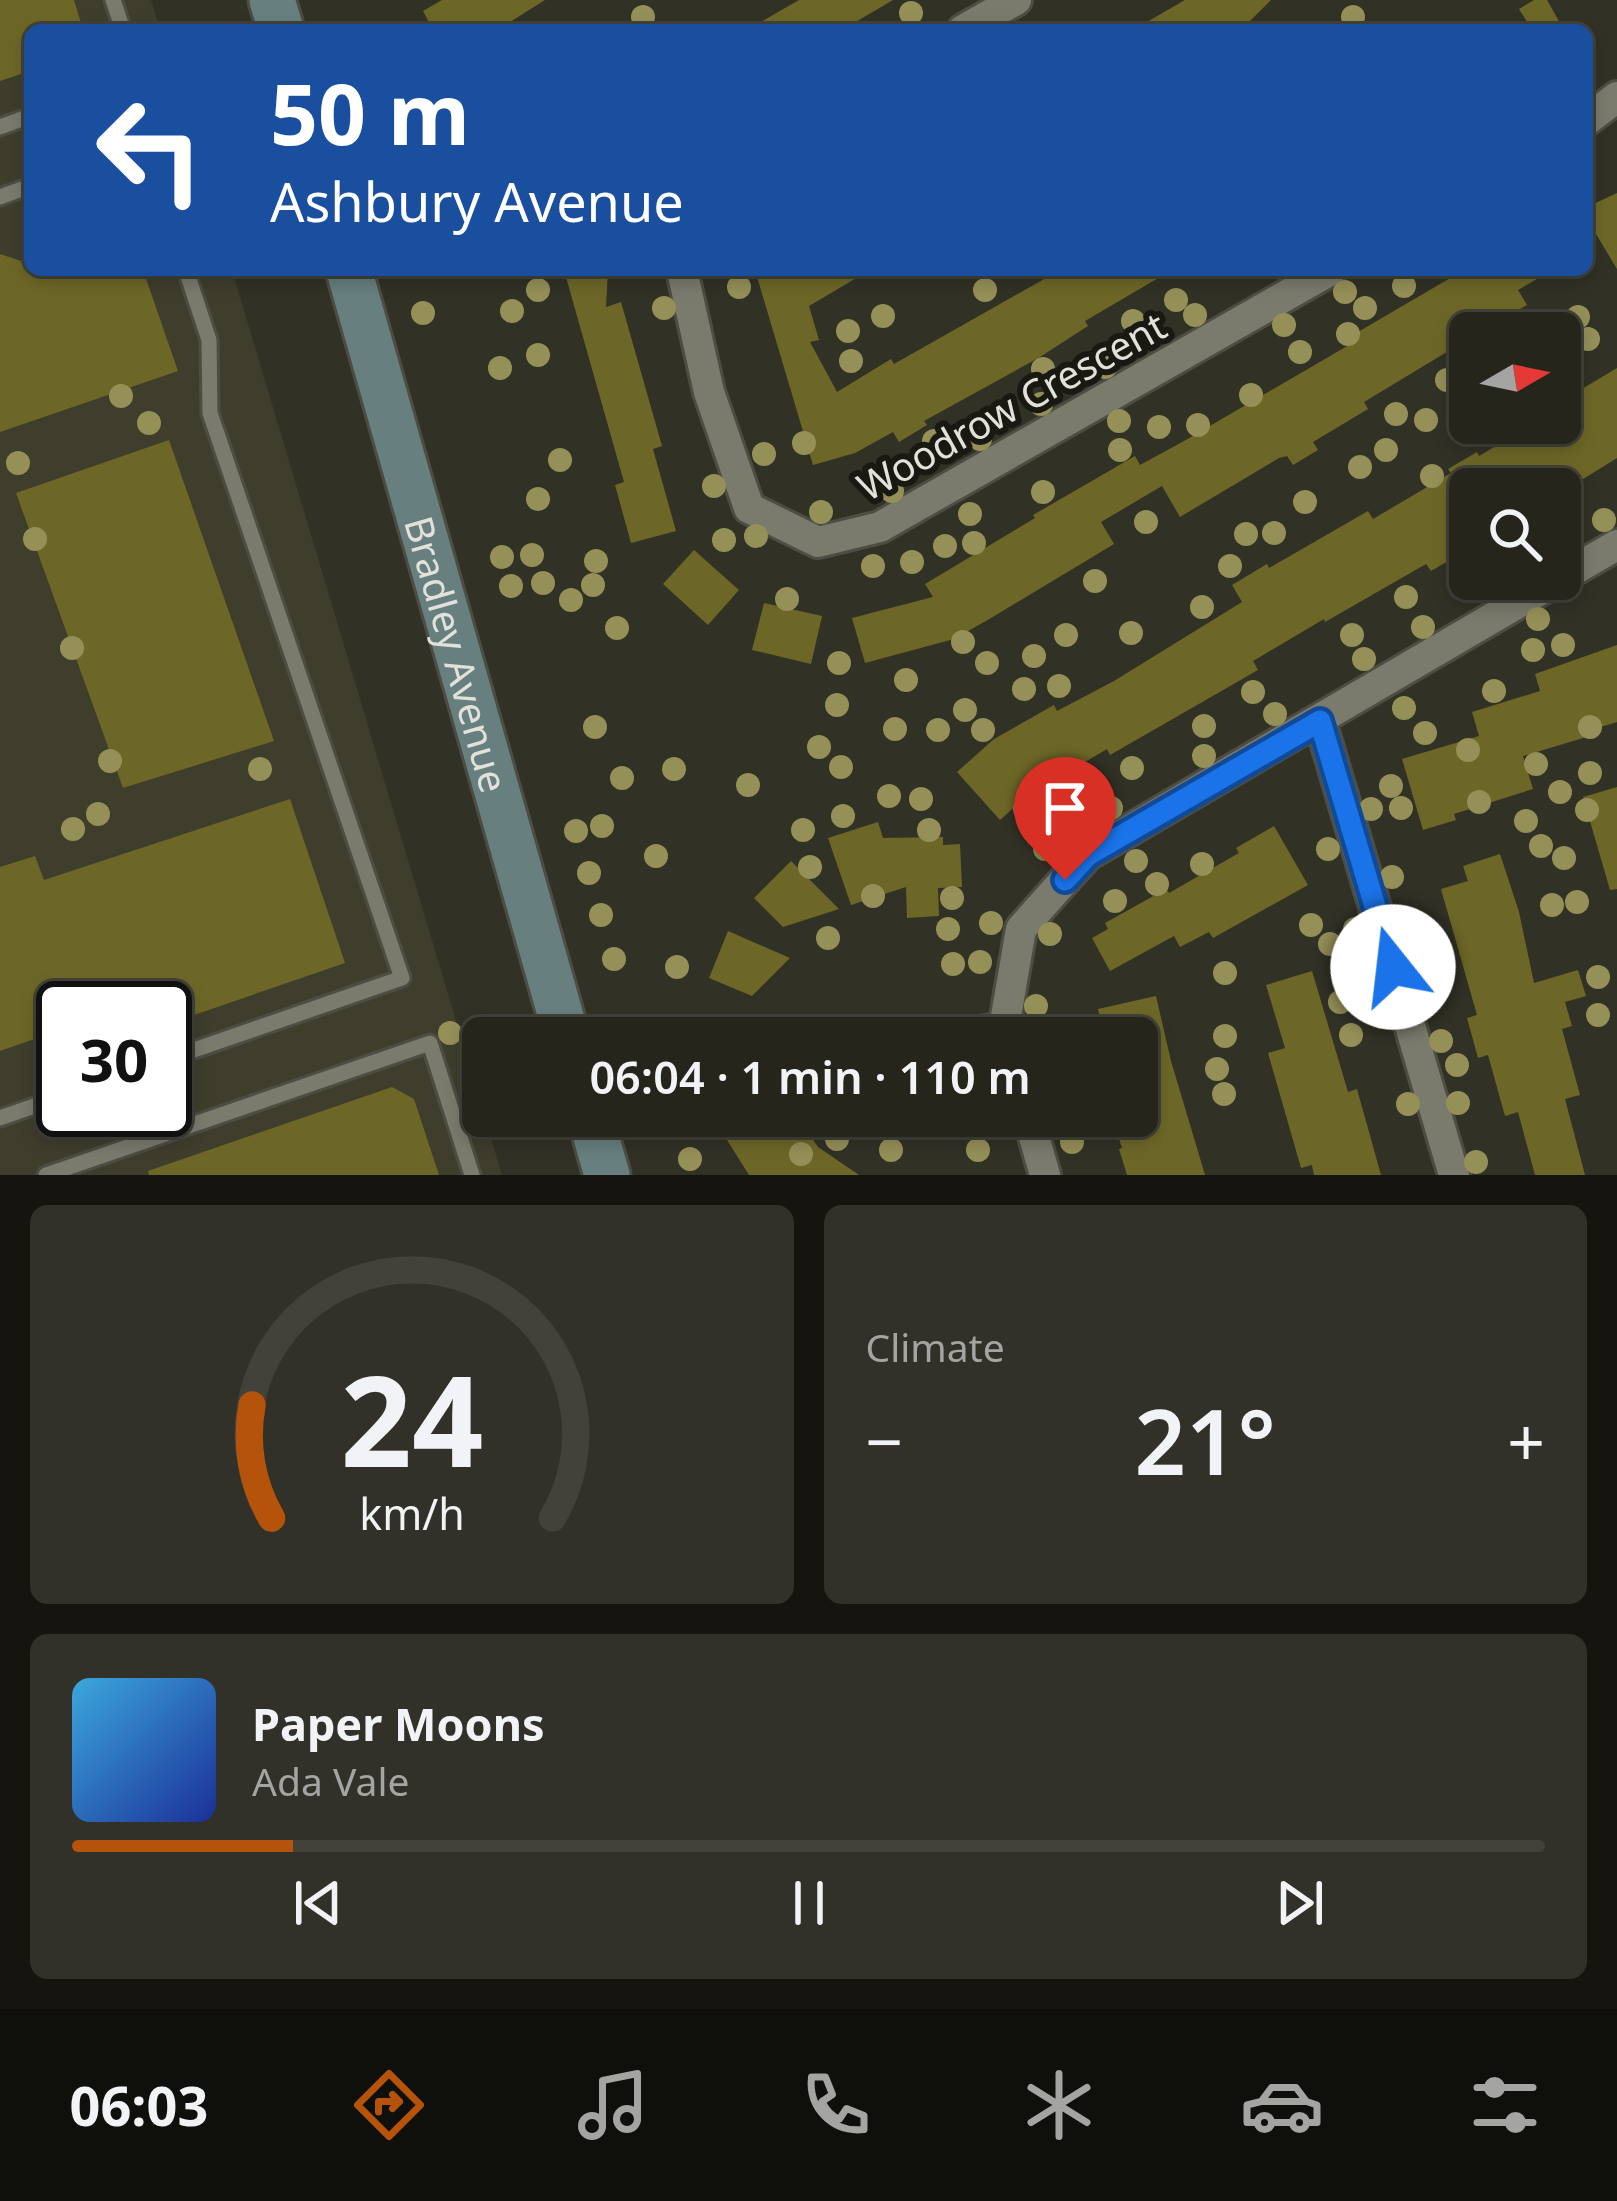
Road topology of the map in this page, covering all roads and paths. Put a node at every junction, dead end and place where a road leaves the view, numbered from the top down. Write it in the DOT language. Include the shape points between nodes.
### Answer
graph roads {
  1 [pos="1016,0"];
  2 [pos="974,24"];
  3 [pos="1617,98"];
  4 [pos="1593,116"];
  5 [pos="188,276"];
  6 [pos="351,276"];
  7 [pos="683,276"];
  8 [pos="1320,276"];
  9 [pos="1617,544"];
  10 [pos="1581,566"];
  11 [pos="1525,600"];
  12 [pos="1320,721"];
  13 [pos="561,1017"];
  14 [pos="1007,1017"];
  15 [pos="192,1051"];
  16 [pos="36,1105"];
  17 [pos="0,1118"];
  18 [pos="596,1137"];
  19 [pos="1034,1137"];
  20 [pos="46,1175"];
  21 [pos="472,1175"];
  22 [pos="607,1175"];
  23 [pos="1045,1175"];
  24 [pos="1454,1175"];
  1 -- 2 [label="street"];
  3 -- 4 [label="street"];
  5 -- 15 [label="lane" via="209,340 210,413 402,978"];
  6 -- 13 [label="main road, Bradley Avenue"];
  7 -- 8 [label="street, Woodrow Crescent" via="709,392 748,508 818,542 880,527"];
  9 -- 10 [label="street"];
  11 -- 12 [label="street"];
  12 -- 14 [label="street" via="1088,855 1021,929"];
  12 -- 24 [label="street"];
  16 -- 17 [label="lane"];
  18 -- 22 [label="main road"];
  19 -- 23 [label="street"];
  20 -- 21 [label="lane" via="430,1043"];
}
